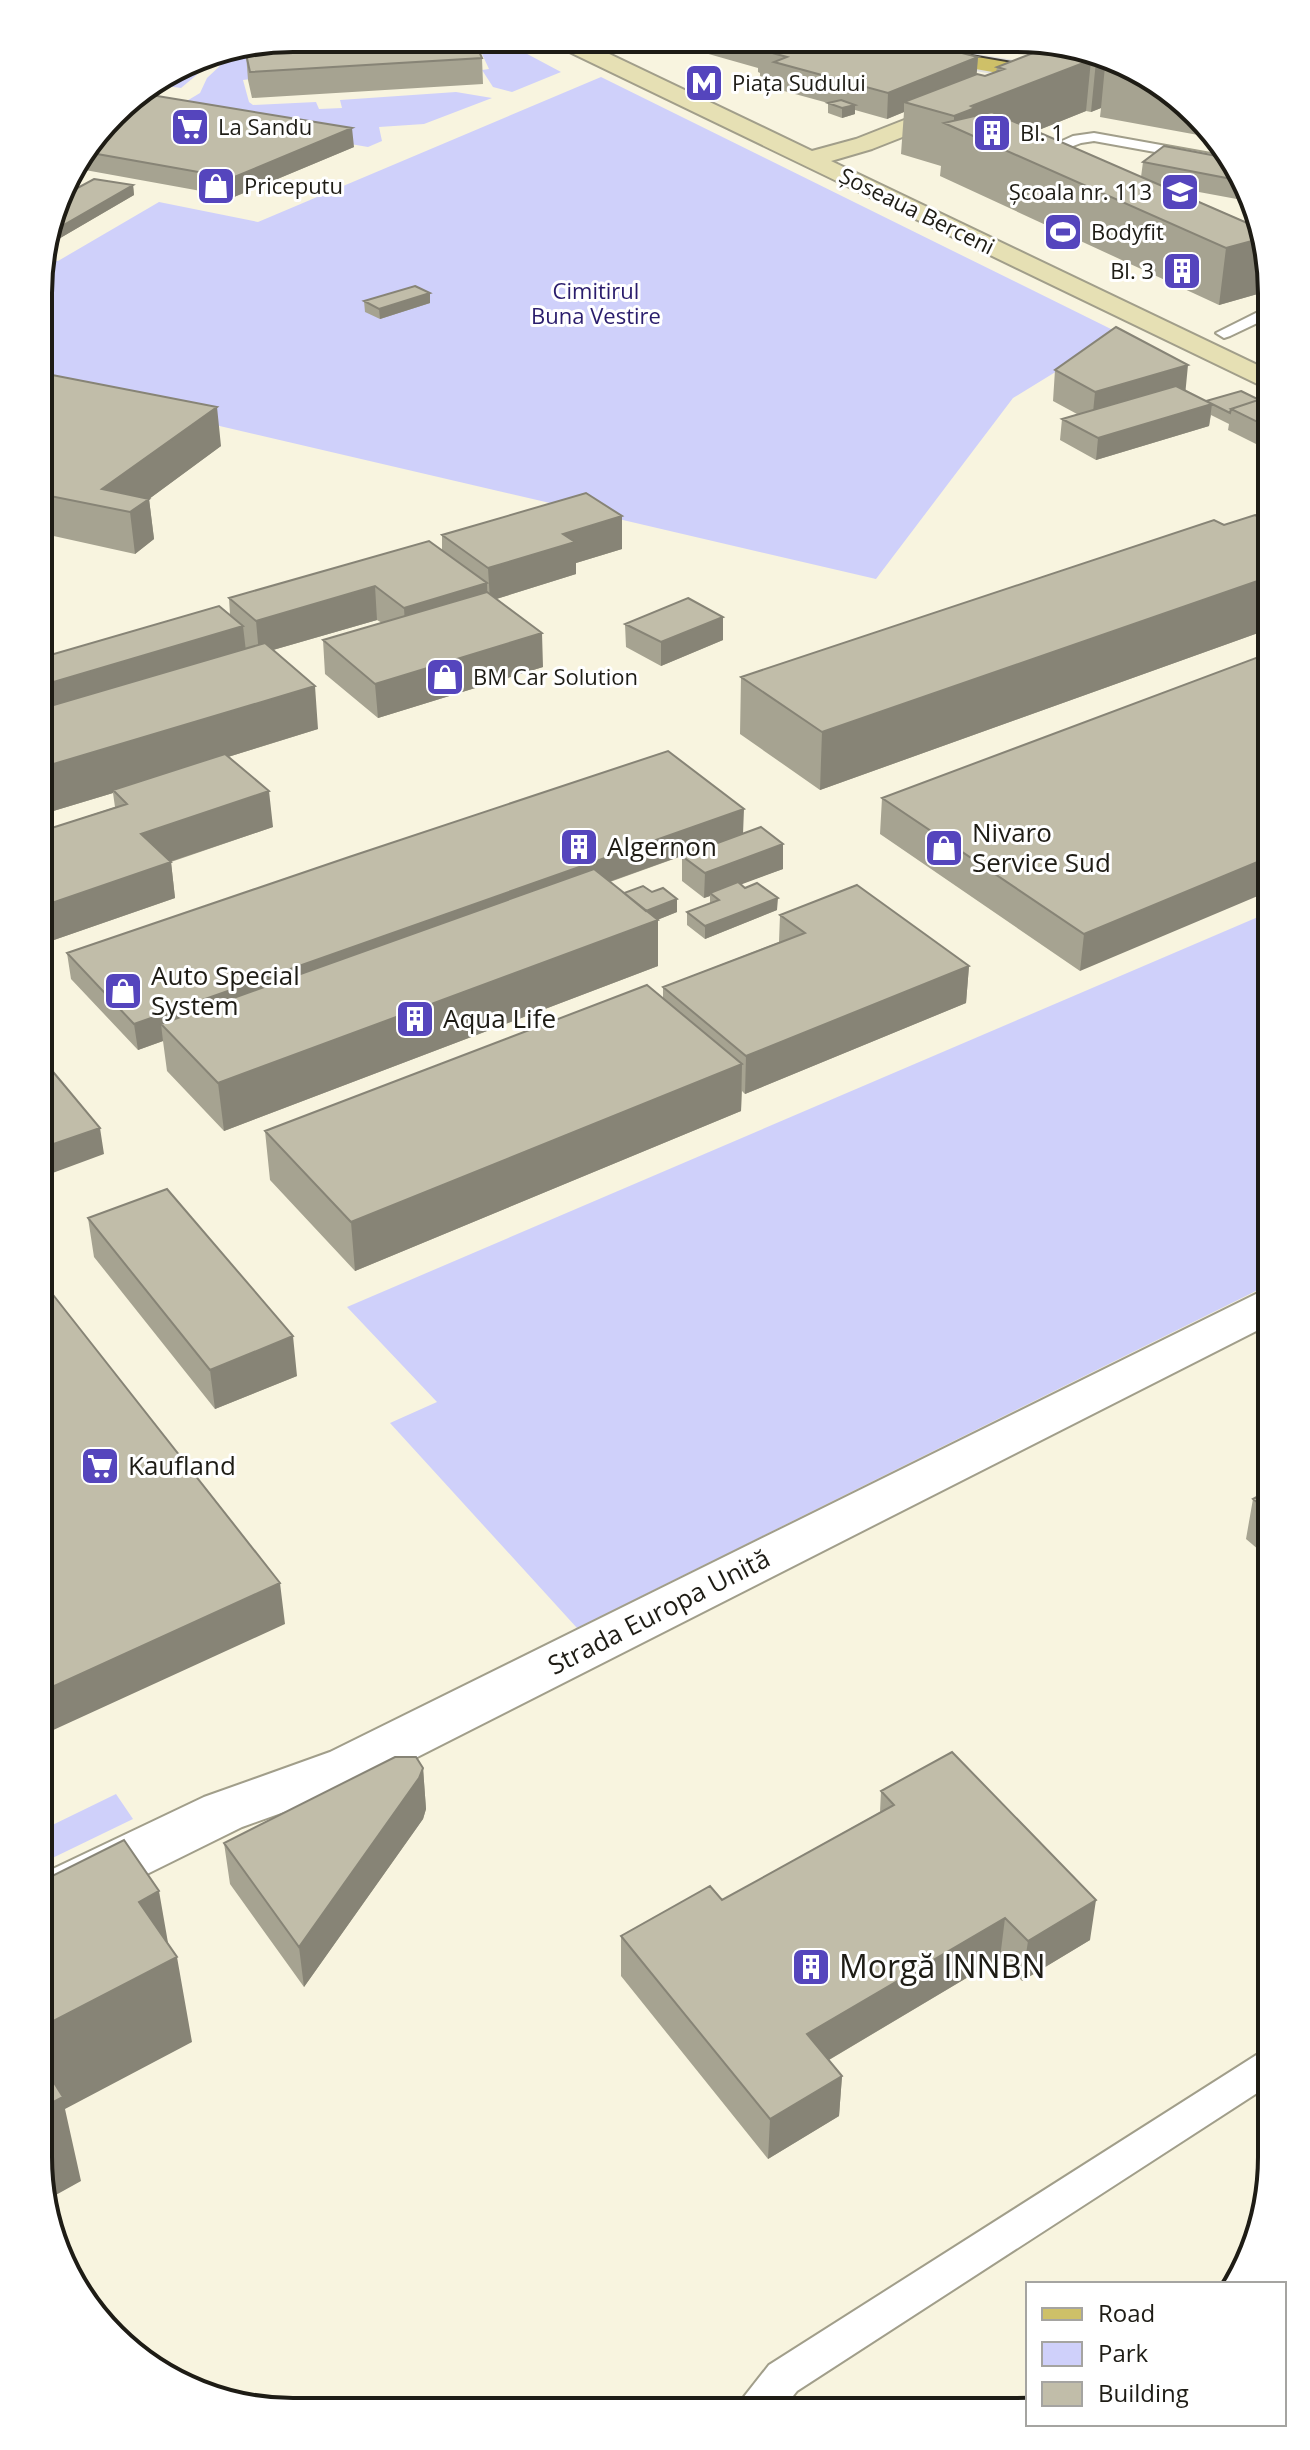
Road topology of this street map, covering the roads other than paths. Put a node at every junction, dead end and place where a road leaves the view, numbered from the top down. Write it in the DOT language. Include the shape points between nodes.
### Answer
graph roads {
  1 [pos="588,52"];
  2 [pos="930,52"];
  3 [pos="988,52"];
  4 [pos="1061,70"];
  5 [pos="1003,88"];
  6 [pos="974,100"];
  7 [pos="842,151"];
  8 [pos="810,159"];
  9 [pos="1217,160"];
  10 [pos="1041,172"];
  11 [pos="1258,317"];
  12 [pos="1224,333"];
  13 [pos="1258,349"];
  14 [pos="1258,376"];
  15 [pos="1257,1311"];
  16 [pos="52,1895"];
  17 [pos="1257,2074"];
  18 [pos="767,2398"];
  1 -- 8 [label="main road, Șoseaua Berceni"];
  2 -- 4 [label="main road"];
  3 -- 4 [label="main road"];
  4 -- 5 [label="main road"];
  6 -- 7 [label="main road"];
  7 -- 8 [label="main road"];
  7 -- 12 [label="main road, Șoseaua Berceni"];
  8 -- 14 [label="main road, Șoseaua Berceni"];
  9 -- 10 [label="lane" via="1088,137 1024,161"];
  11 -- 12 [label="lane"];
  12 -- 13 [label="main road, Șoseaua Berceni"];
  15 -- 16 [label="street, Strada Europa Unită" via="349,1767 223,1812"];
  17 -- 18 [label="lane" via="783,2378"];
}
